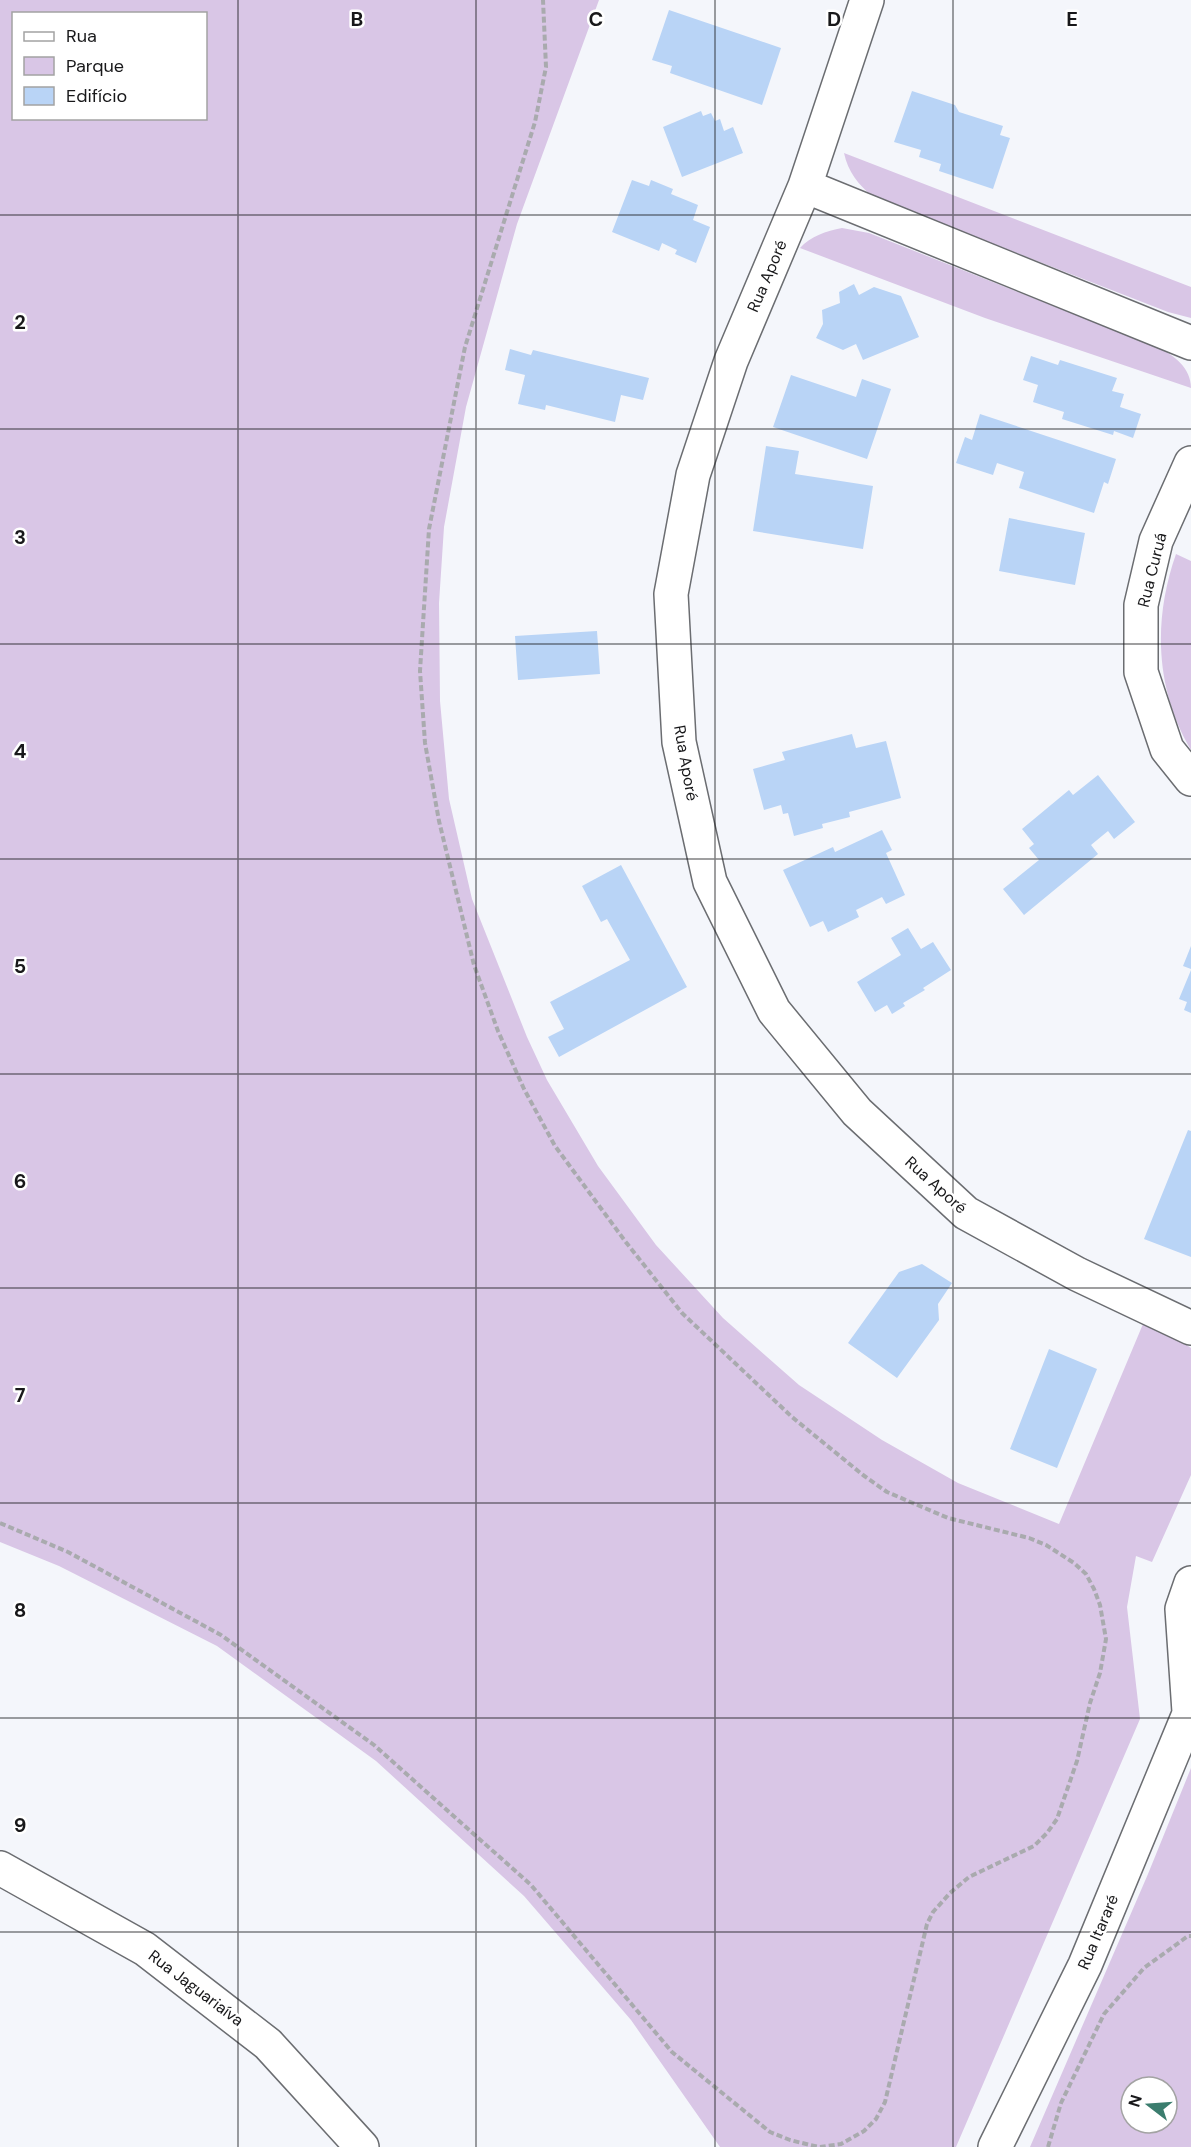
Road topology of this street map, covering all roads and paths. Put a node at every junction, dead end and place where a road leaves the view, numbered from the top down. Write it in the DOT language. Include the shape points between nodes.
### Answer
graph roads {
  1 [pos="543,0"];
  2 [pos="867,0"];
  3 [pos="805,186"];
  4 [pos="1191,343"];
  5 [pos="1191,463"];
  6 [pos="1191,779"];
  7 [pos="1191,1328"];
  8 [pos="0,1524"];
  9 [pos="1191,1583"];
  10 [pos="1190,1710"];
  11 [pos="0,1868"];
  12 [pos="1191,1936"];
  13 [pos="362,2147"];
  14 [pos="995,2147"];
  15 [pos="1048,2147"];
  1 -- 8 [label="path" via="546,67 535,122 465,347 429,529 420,671 425,743 439,821 474,965 506,1050 555,1146 625,1241 707,1338 792,1417 887,1492 948,1518 1046,1545 1086,1574 1100,1605 1106,1639 1077,1761 1057,1820 1034,1846 969,1877 933,1912 885,2102 876,2119 841,2144 820,2147 800,2143 770,2132 672,2052 531,1886 374,1745 221,1635 68,1552"];
  2 -- 3 [label="street, Rua Aporé"];
  3 -- 4 [label="street"];
  3 -- 7 [label="street, Rua Aporé" via="731,361 693,475 671,594 679,742 710,882 774,1011 857,1112 899,1151 966,1213 1077,1274"];
  5 -- 6 [label="street, Rua Curuá" via="1156,541 1141,605 1141,672 1167,749"];
  9 -- 10 [label="street" via="1182,1609"];
  10 -- 14 [label="street, Rua Itararé" via="1085,1965"];
  11 -- 13 [label="street, Rua Jaguariaíva" via="145,1949 268,2044"];
  12 -- 15 [label="path" via="1144,1968 1104,2014 1061,2103"];
}
